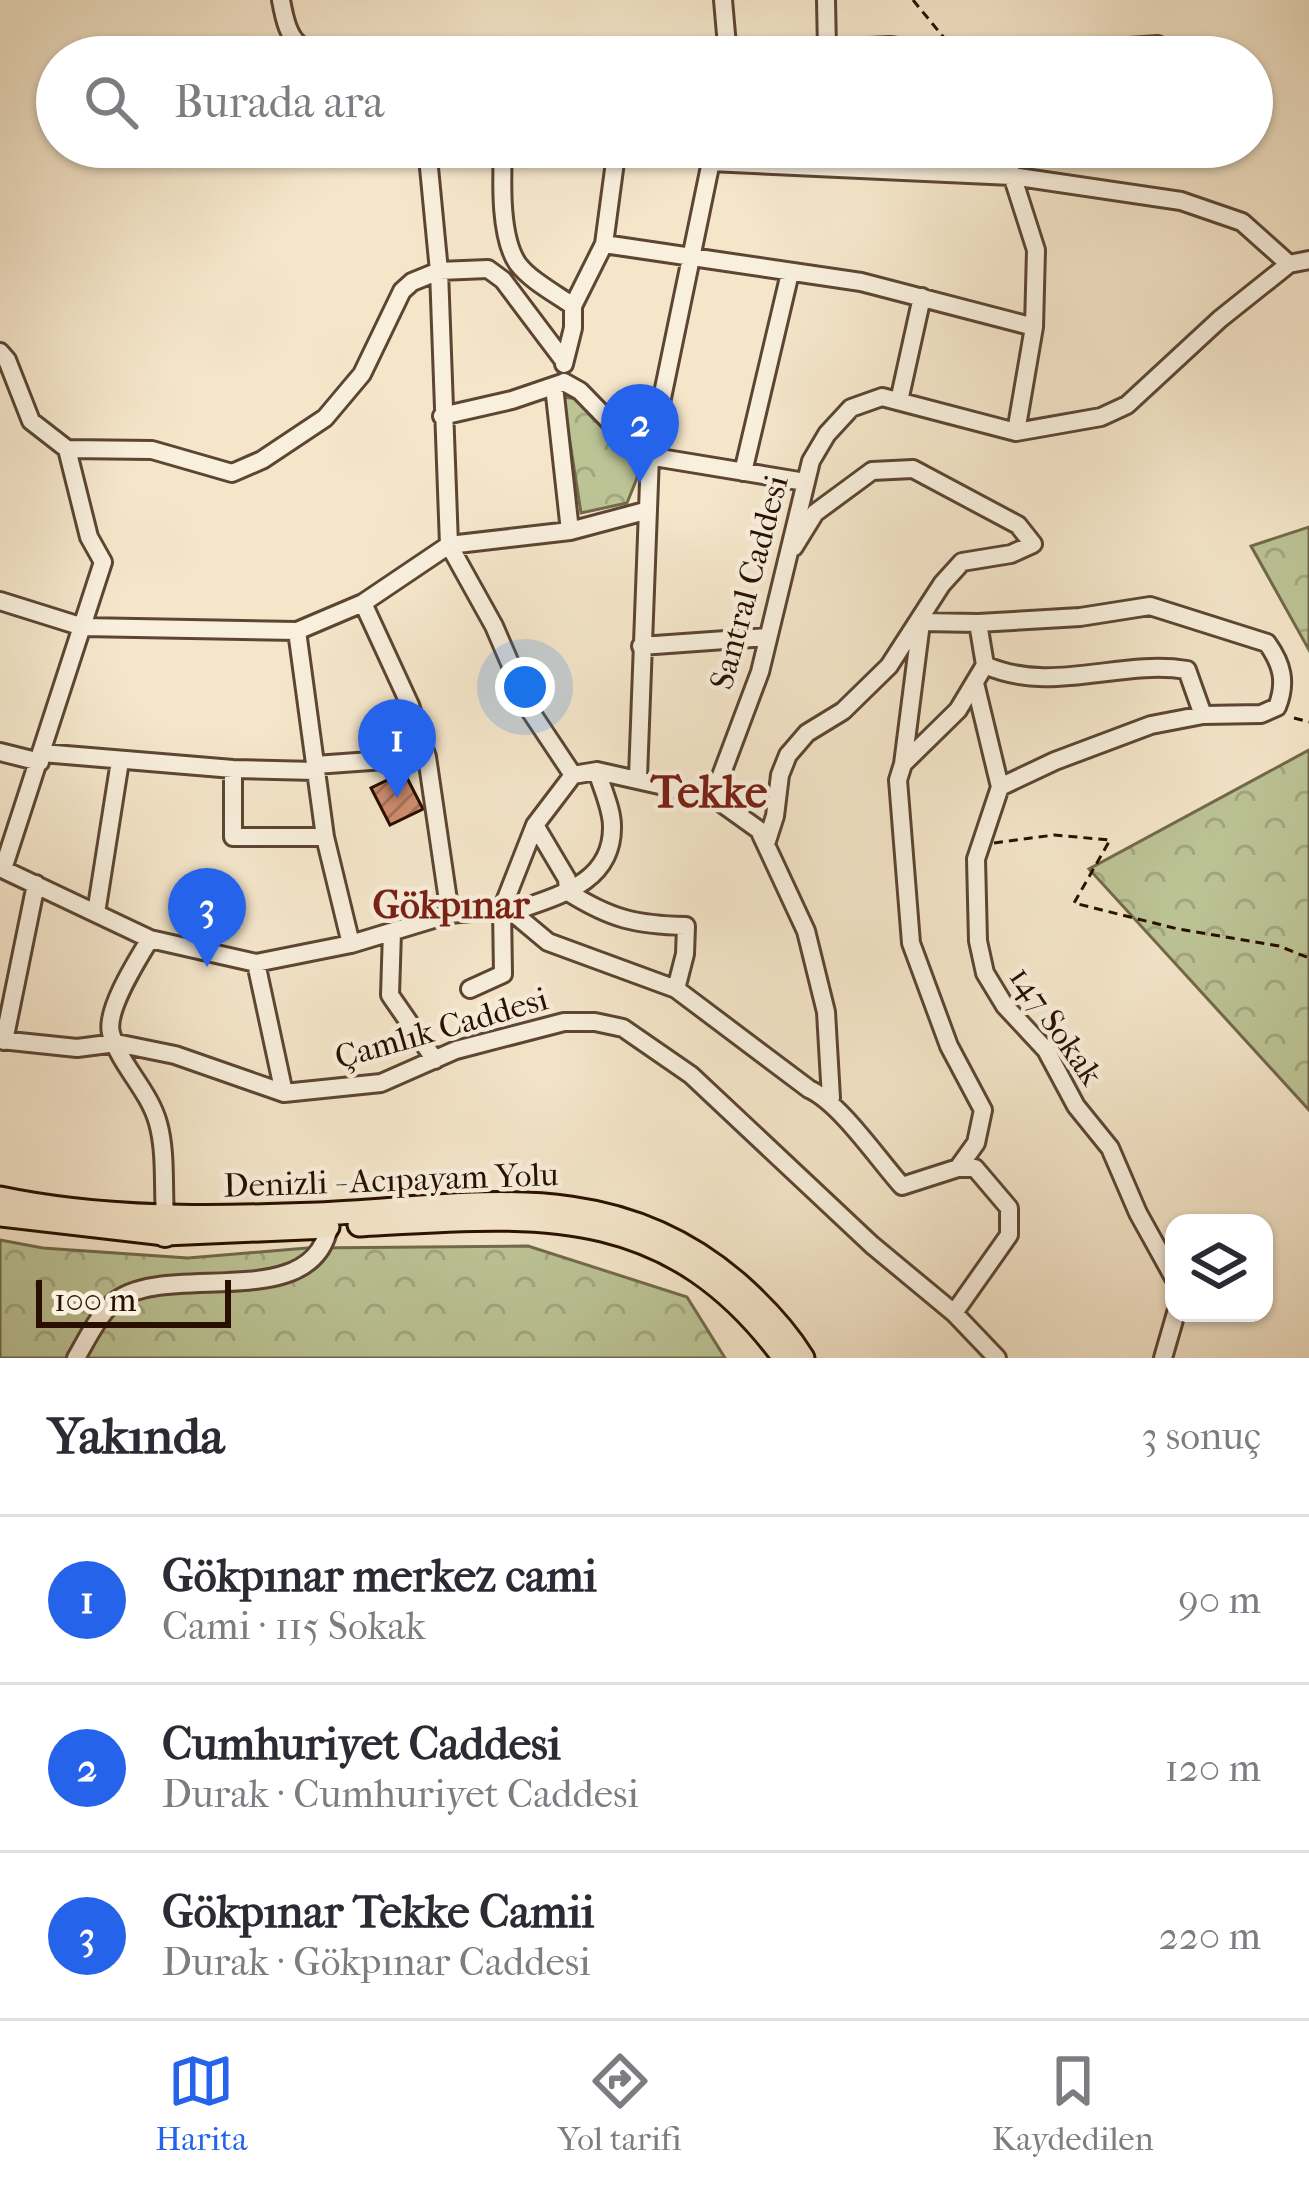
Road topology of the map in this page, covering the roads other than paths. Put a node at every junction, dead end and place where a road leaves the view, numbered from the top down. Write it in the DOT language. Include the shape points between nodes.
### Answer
graph roads {
  1 [pos="280,0"];
  2 [pos="723,0"];
  3 [pos="826,0"];
  4 [pos="290,36"];
  5 [pos="726,36"];
  6 [pos="827,36"];
  7 [pos="429,168"];
  8 [pos="503,168"];
  9 [pos="614,168"];
  10 [pos="709,168"];
  11 [pos="903,168"];
  12 [pos="1010,168"];
  13 [pos="1012,176"];
  14 [pos="604,244"];
  15 [pos="691,256"];
  16 [pos="1309,260"];
  17 [pos="1289,264"];
  18 [pos="439,271"];
  19 [pos="790,273"];
  20 [pos="922,297"];
  21 [pos="573,306"];
  22 [pos="1034,326"];
  23 [pos="0,352"];
  24 [pos="564,361"];
  25 [pos="559,384"];
  26 [pos="899,401"];
  27 [pos="442,416"];
  28 [pos="1016,432"];
  29 [pos="67,449"];
  30 [pos="650,456"];
  31 [pos="743,472"];
  32 [pos="805,482"];
  33 [pos="646,511"];
  34 [pos="569,531"];
  35 [pos="449,545"];
  36 [pos="784,561"];
  37 [pos="0,601"];
  38 [pos="363,603"];
  39 [pos="921,622"];
  40 [pos="978,623"];
  41 [pos="83,628"];
  42 [pos="297,631"];
  43 [pos="767,637"];
  44 [pos="640,646"];
  45 [pos="985,665"];
  46 [pos="975,683"];
  47 [pos="1203,715"];
  48 [pos="0,752"];
  49 [pos="41,757"];
  50 [pos="427,758"];
  51 [pos="120,761"];
  52 [pos="904,764"];
  53 [pos="315,768"];
  54 [pos="233,770"];
  55 [pos="597,770"];
  56 [pos="573,775"];
  57 [pos="638,777"];
  58 [pos="1000,787"];
  59 [pos="713,797"];
  60 [pos="535,825"];
  61 [pos="325,837"];
  62 [pos="766,844"];
  63 [pos="2,868"];
  64 [pos="36,884"];
  65 [pos="568,892"];
  66 [pos="507,911"];
  67 [pos="96,913"];
  68 [pos="450,914"];
  69 [pos="392,932"];
  70 [pos="149,939"];
  71 [pos="351,944"];
  72 [pos="256,963"];
  73 [pos="470,988"];
  74 [pos="676,988"];
  75 [pos="2,1040"];
  76 [pos="116,1043"];
  77 [pos="435,1060"];
  78 [pos="284,1094"];
  79 [pos="831,1098"];
  80 [pos="958,1168"];
  81 [pos="0,1198"];
  82 [pos="0,1215"];
  83 [pos="165,1225"];
  84 [pos="329,1227"];
  85 [pos="1165,1262"];
  86 [pos="954,1313"];
  87 [pos="1174,1322"];
  88 [pos="76,1358"];
  89 [pos="784,1358"];
  90 [pos="803,1358"];
  91 [pos="997,1358"];
  92 [pos="1163,1358"];
  1 -- 4 [label="street"];
  2 -- 5 [label="street"];
  3 -- 6 [label="street"];
  7 -- 18 [label="street"];
  8 -- 21 [label="street" via="518,264"];
  9 -- 14 [label="street"];
  10 -- 15 [label="street"];
  11 -- 13 [label="street"];
  12 -- 13 [label="street"];
  13 -- 17 [label="street" via="1181,201 1241,222"];
  13 -- 22 [label="street" via="1036,250"];
  14 -- 15 [label="street"];
  14 -- 21 [label="street"];
  15 -- 19 [label="street"];
  15 -- 30 [label="street"];
  16 -- 17 [label="street, Santral Caddesi"];
  17 -- 28 [label="street, Santral Caddesi" via="1127,405"];
  18 -- 24 [label="street" via="494,272"];
  18 -- 27 [label="street"];
  18 -- 29 [label="street" via="402,291 362,374 326,418 262,460 232,472 152,450"];
  19 -- 20 [label="street"];
  19 -- 31 [label="street"];
  20 -- 22 [label="street"];
  20 -- 26 [label="street"];
  21 -- 24 [label="street"];
  22 -- 28 [label="street"];
  23 -- 29 [label="street" via="31,421"];
  24 -- 25 [label="street"];
  25 -- 27 [label="street"];
  25 -- 30 [label="street" via="580,392"];
  25 -- 34 [label="street"];
  26 -- 28 [label="street, Santral Caddesi"];
  26 -- 32 [label="street, Santral Caddesi" via="882,397 851,408 827,434"];
  27 -- 35 [label="street"];
  29 -- 41 [label="street" via="88,537 103,562"];
  30 -- 31 [label="street"];
  30 -- 33 [label="street"];
  31 -- 32 [label="street"];
  32 -- 36 [label="street, Santral Caddesi"];
  33 -- 34 [label="street"];
  33 -- 44 [label="street"];
  34 -- 35 [label="street"];
  35 -- 38 [label="street"];
  35 -- 56 [label="street" via="531,712"];
  36 -- 39 [label="street" via="815,513 872,471 913,469 1018,525 1034,544 962,562"];
  36 -- 43 [label="street, Santral Caddesi"];
  37 -- 41 [label="street"];
  38 -- 42 [label="street"];
  38 -- 50 [label="street"];
  39 -- 40 [label="street"];
  39 -- 52 [label="street"];
  39 -- 62 [label="street" via="889,666 788,755"];
  40 -- 45 [label="street"];
  40 -- 47 [label="street" via="1150,606 1267,643 1284,680 1277,707"];
  41 -- 42 [label="street"];
  41 -- 49 [label="street"];
  42 -- 53 [label="street"];
  43 -- 44 [label="street"];
  43 -- 59 [label="street, Santral Caddesi"];
  44 -- 57 [label="street"];
  45 -- 46 [label="street"];
  45 -- 47 [label="street" via="1040,679 1187,670"];
  46 -- 52 [label="street"];
  46 -- 58 [label="street"];
  47 -- 58 [label="street" via="1151,724"];
  48 -- 49 [label="street"];
  49 -- 51 [label="street"];
  49 -- 63 [label="street"];
  50 -- 53 [label="street"];
  50 -- 68 [label="street"];
  51 -- 54 [label="street"];
  51 -- 67 [label="street"];
  52 -- 80 [label="street" via="898,780 910,943 983,1110 976,1142"];
  53 -- 54 [label="street"];
  53 -- 61 [label="street"];
  54 -- 61 [label="street" via="233,837"];
  55 -- 56 [label="street"];
  55 -- 57 [label="street"];
  55 -- 65 [label="street" via="613,824 608,852 590,882"];
  56 -- 60 [label="street"];
  57 -- 59 [label="street"];
  58 -- 85 [label="street, 147 Sokak" via="976,859 985,973 1110,1148"];
  59 -- 62 [label="street"];
  60 -- 65 [label="street"];
  60 -- 66 [label="street"];
  61 -- 71 [label="street"];
  62 -- 79 [label="street" via="806,931 826,1012"];
  63 -- 64 [label="street"];
  64 -- 67 [label="street"];
  64 -- 75 [label="street"];
  65 -- 66 [label="street"];
  65 -- 74 [label="street" via="613,918 686,926"];
  66 -- 68 [label="street"];
  66 -- 73 [label="street" via="503,974"];
  66 -- 74 [label="street" via="548,942"];
  67 -- 70 [label="street"];
  68 -- 69 [label="street"];
  69 -- 71 [label="street"];
  69 -- 77 [label="street" via="389,995"];
  70 -- 72 [label="street"];
  70 -- 76 [label="street" via="110,1023"];
  71 -- 72 [label="street"];
  72 -- 78 [label="street"];
  74 -- 79 [label="street"];
  75 -- 76 [label="street, Çamlık Caddesi" via="77,1048"];
  76 -- 78 [label="street, Çamlık Caddesi"];
  76 -- 83 [label="street" via="159,1125"];
  77 -- 78 [label="street, Çamlık Caddesi" via="381,1083"];
  77 -- 86 [label="street, Çamlık Caddesi" via="564,1022 623,1028 691,1075"];
  79 -- 80 [label="street" via="902,1186"];
  80 -- 86 [label="street" via="975,1168 1009,1208 1009,1235"];
  81 -- 83 [label="main road, Denizli - Acıpayam Yolu"];
  82 -- 83 [label="main road, Denizli - Acıpayam Yolu"];
  83 -- 84 [label="main road, Denizli - Acıpayam Yolu"];
  83 -- 90 [label="main road, Denizli - Acıpayam Yolu" via="522,1202 579,1206 652,1229 717,1266 763,1306"];
  84 -- 88 [label="street" via="326,1245 309,1262 269,1279 141,1290 113,1303"];
  84 -- 89 [label="main road, Denizli - Acıpayam Yolu" via="523,1218 623,1234 709,1278"];
  86 -- 91 [label="street, Çamlık Caddesi"];
  87 -- 92 [label="street"];
}
